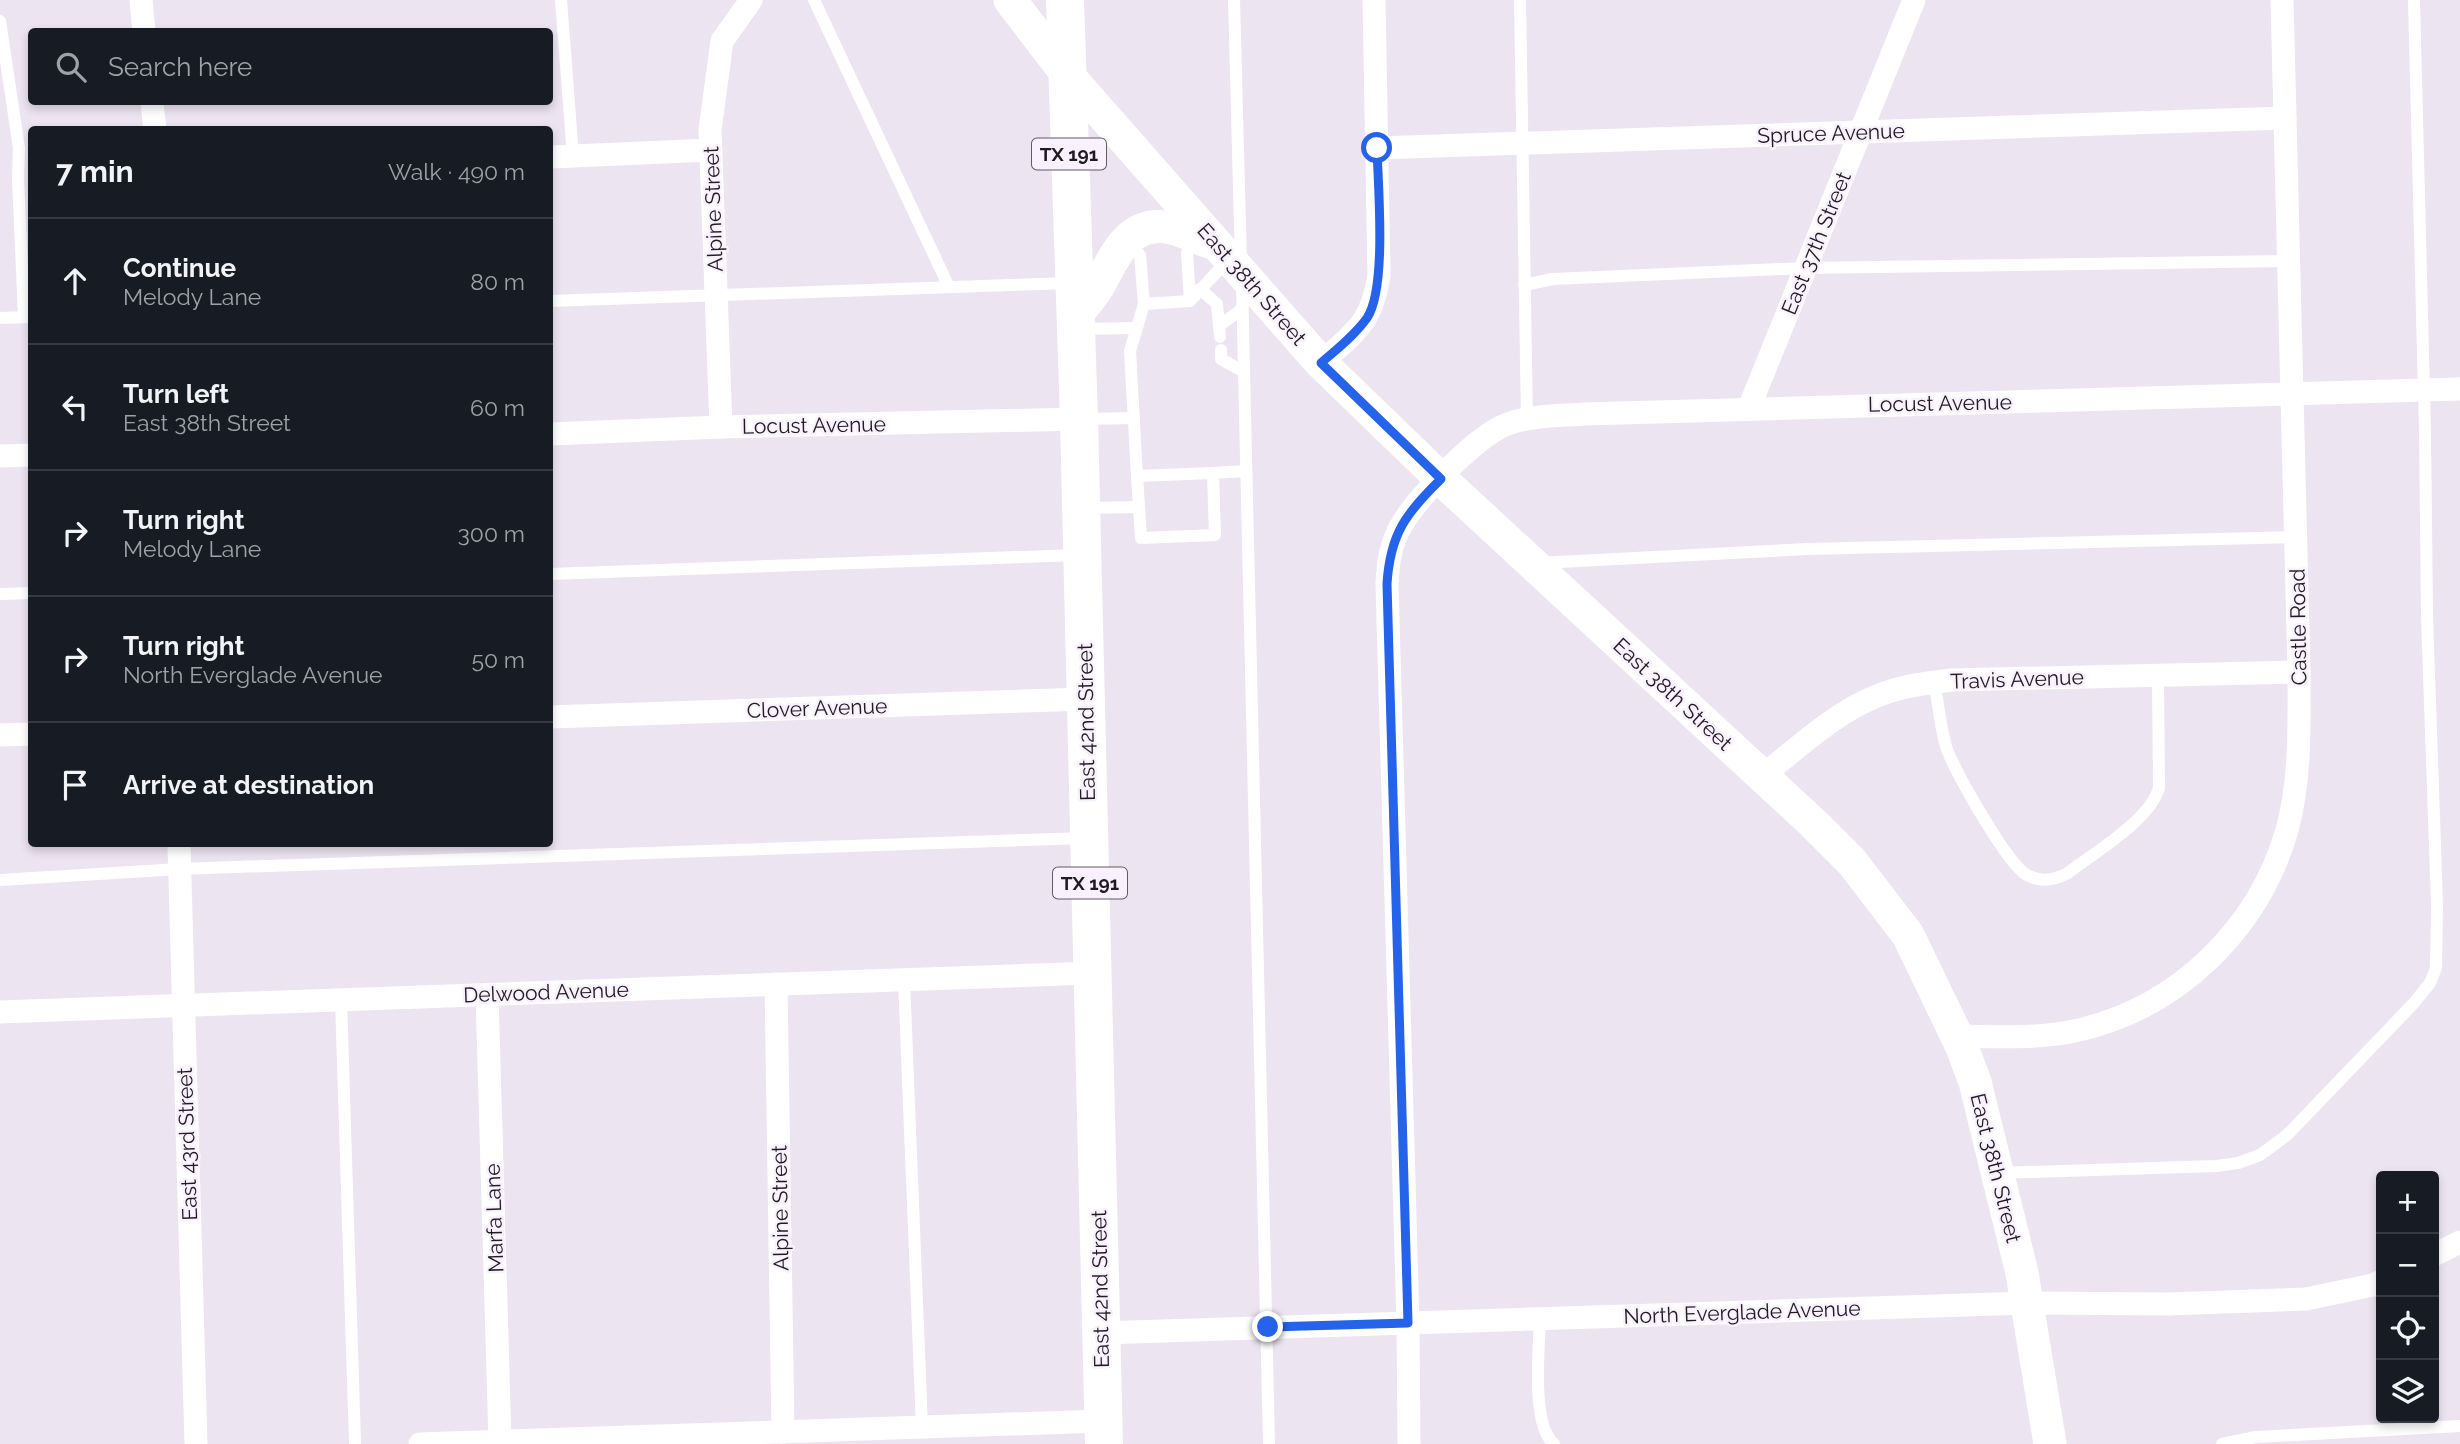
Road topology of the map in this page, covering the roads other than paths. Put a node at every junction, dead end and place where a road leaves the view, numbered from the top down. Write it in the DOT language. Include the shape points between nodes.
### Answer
graph roads {
  1 [pos="141,0"];
  2 [pos="561,0"];
  3 [pos="751,0"];
  4 [pos="814,0"];
  5 [pos="1010,0"];
  6 [pos="1065,0"];
  7 [pos="1234,0"];
  8 [pos="1374,0"];
  9 [pos="1520,0"];
  10 [pos="1914,0"];
  11 [pos="2282,0"];
  12 [pos="2414,0"];
  13 [pos="0,21"];
  14 [pos="144,28"];
  15 [pos="1066,73"];
  16 [pos="152,105"];
  17 [pos="2285,118"];
  18 [pos="155,126"];
  19 [pos="1861,132"];
  20 [pos="1521,143"];
  21 [pos="1377,148"];
  22 [pos="711,150"];
  23 [pos="573,156"];
  24 [pos="553,157"];
  25 [pos="1140,254"];
  26 [pos="1219,257"];
  27 [pos="2289,261"];
  28 [pos="1805,268"];
  29 [pos="1524,285"];
  30 [pos="949,287"];
  31 [pos="1200,289"];
  32 [pos="716,294"];
  33 [pos="553,301"];
  34 [pos="1189,301"];
  35 [pos="1144,304"];
  36 [pos="1242,309"];
  37 [pos="1074,310"];
  38 [pos="28,317"];
  39 [pos="0,318"];
  40 [pos="1137,328"];
  41 [pos="1220,338"];
  42 [pos="1321,363"];
  43 [pos="1244,372"];
  44 [pos="2460,389"];
  45 [pos="2424,390"];
  46 [pos="2292,394"];
  47 [pos="1749,408"];
  48 [pos="1134,418"];
  49 [pos="1079,419"];
  50 [pos="1527,420"];
  51 [pos="721,427"];
  52 [pos="553,434"];
  53 [pos="28,455"];
  54 [pos="0,456"];
  55 [pos="1246,471"];
  56 [pos="1213,473"];
  57 [pos="1137,476"];
  58 [pos="1441,479"];
  59 [pos="1080,508"];
  60 [pos="1139,508"];
  61 [pos="2296,537"];
  62 [pos="1082,554"];
  63 [pos="1532,564"];
  64 [pos="553,574"];
  65 [pos="28,593"];
  66 [pos="0,594"];
  67 [pos="2299,672"];
  68 [pos="2158,675"];
  69 [pos="1934,682"];
  70 [pos="1085,699"];
  71 [pos="553,717"];
  72 [pos="28,734"];
  73 [pos="0,735"];
  74 [pos="1762,776"];
  75 [pos="1089,838"];
  76 [pos="179,847"];
  77 [pos="180,869"];
  78 [pos="0,880"];
  79 [pos="1092,973"];
  80 [pos="904,980"];
  81 [pos="776,984"];
  82 [pos="487,995"];
  83 [pos="341,999"];
  84 [pos="183,1006"];
  85 [pos="0,1012"];
  86 [pos="1958,1037"];
  87 [pos="1997,1173"];
  88 [pos="2460,1242"];
  89 [pos="2439,1252"];
  90 [pos="2376,1284"];
  91 [pos="2027,1303"];
  92 [pos="1539,1318"];
  93 [pos="1408,1323"];
  94 [pos="1268,1327"];
  95 [pos="1101,1333"];
  96 [pos="2460,1426"];
  97 [pos="922,1427"];
  98 [pos="783,1432"];
  99 [pos="1103,1432"];
  100 [pos="875,1436"];
  101 [pos="672,1440"];
  102 [pos="500,1441"];
  103 [pos="536,1442"];
  104 [pos="195,1444"];
  105 [pos="355,1444"];
  106 [pos="420,1444"];
  107 [pos="1269,1444"];
  108 [pos="1409,1444"];
  109 [pos="1554,1444"];
  110 [pos="2050,1444"];
  111 [pos="2222,1444"];
  1 -- 14 [label="street"];
  2 -- 23 [label="lane"];
  3 -- 22 [label="street, Alpine Street" via="722,41"];
  4 -- 30 [label="lane"];
  5 -- 15 [label="street, East 38th Street"];
  6 -- 15 [label="highway, East 42nd Street / TX 191"];
  7 -- 26 [label="lane"];
  8 -- 21 [label="street"];
  9 -- 20 [label="lane"];
  10 -- 19 [label="street, East 37th Street"];
  11 -- 17 [label="street, Castle Road"];
  12 -- 45 [label="lane"];
  13 -- 38 [label="lane" via="19,148"];
  15 -- 26 [label="street, East 38th Street"];
  15 -- 37 [label="highway, East 42nd Street / TX 191"];
  16 -- 18 [label="street"];
  17 -- 19 [label="street, Spruce Avenue"];
  17 -- 27 [label="street, Castle Road"];
  19 -- 20 [label="street, Spruce Avenue"];
  19 -- 28 [label="street, East 37th Street"];
  20 -- 21 [label="street, Spruce Avenue"];
  20 -- 29 [label="lane"];
  21 -- 42 [label="street" via="1379,275 1375,300 1358,330"];
  22 -- 23 [label="street"];
  22 -- 32 [label="street, Alpine Street"];
  23 -- 24 [label="street"];
  25 -- 35 [label="lane"];
  26 -- 31 [label="lane"];
  26 -- 34 [label="lane"];
  26 -- 36 [label="lane"];
  26 -- 37 [label="street" via="1168,228 1143,229 1118,249 1096,290"];
  26 -- 42 [label="street, East 38th Street"];
  27 -- 28 [label="lane"];
  27 -- 46 [label="street, Castle Road"];
  28 -- 29 [label="lane" via="1553,279"];
  28 -- 47 [label="street, East 37th Street"];
  29 -- 50 [label="lane"];
  30 -- 32 [label="lane"];
  30 -- 37 [label="lane"];
  31 -- 34 [label="lane"];
  31 -- 41 [label="lane" via="1217,304"];
  32 -- 33 [label="lane"];
  32 -- 51 [label="street, Alpine Street"];
  34 -- 35 [label="lane"];
  35 -- 40 [label="lane"];
  36 -- 41 [label="lane"];
  36 -- 43 [label="lane"];
  37 -- 40 [label="lane"];
  37 -- 49 [label="highway, East 42nd Street / TX 191"];
  38 -- 39 [label="lane"];
  40 -- 48 [label="lane" via="1130,351"];
  41 -- 43 [label="lane" via="1221,359"];
  42 -- 58 [label="street, East 38th Street"];
  43 -- 55 [label="lane"];
  44 -- 45 [label="street, Locust Avenue"];
  45 -- 46 [label="street, Locust Avenue"];
  45 -- 87 [label="lane" via="2437,905 2436,968 2430,983 2329,1094 2260,1155 2216,1166"];
  46 -- 47 [label="street, Locust Avenue"];
  46 -- 61 [label="street, Castle Road"];
  47 -- 50 [label="street, Locust Avenue"];
  48 -- 49 [label="lane"];
  48 -- 57 [label="lane"];
  49 -- 51 [label="street, Locust Avenue"];
  49 -- 59 [label="highway, East 42nd Street / TX 191"];
  50 -- 58 [label="street, Locust Avenue" via="1492,431"];
  51 -- 52 [label="street, Locust Avenue"];
  53 -- 54 [label="street"];
  55 -- 56 [label="lane"];
  55 -- 94 [label="lane"];
  56 -- 57 [label="lane"];
  56 -- 60 [label="lane" via="1215,535 1141,538"];
  57 -- 60 [label="lane"];
  58 -- 63 [label="street, East 38th Street"];
  58 -- 93 [label="street, Locust Avenue" via="1396,535 1387,584"];
  59 -- 60 [label="lane"];
  59 -- 62 [label="highway, East 42nd Street / TX 191"];
  61 -- 63 [label="lane" via="1807,549"];
  61 -- 67 [label="street, Castle Road"];
  62 -- 64 [label="lane"];
  62 -- 70 [label="highway, East 42nd Street / TX 191"];
  63 -- 74 [label="street, East 38th Street"];
  65 -- 66 [label="lane"];
  67 -- 68 [label="street, Travis Avenue"];
  67 -- 86 [label="street, Castle Road" via="2299,742 2287,828 2264,886 2221,948 2177,986 2114,1020 2052,1034"];
  68 -- 69 [label="street, Travis Avenue"];
  68 -- 69 [label="lane" via="2156,797 2137,821 2078,866 2048,880 2019,869 1963,780 1947,750"];
  69 -- 74 [label="street, Travis Avenue" via="1878,695 1844,712"];
  70 -- 71 [label="street, Clover Avenue"];
  70 -- 75 [label="highway, East 42nd Street / TX 191"];
  72 -- 73 [label="street"];
  74 -- 86 [label="street, East 38th Street" via="1852,862 1908,935"];
  75 -- 77 [label="lane"];
  75 -- 79 [label="highway, East 42nd Street / TX 191"];
  76 -- 77 [label="street, East 43rd Street"];
  77 -- 78 [label="lane"];
  77 -- 84 [label="street, East 43rd Street"];
  79 -- 80 [label="street, Delwood Avenue"];
  79 -- 95 [label="highway, East 42nd Street / TX 191"];
  80 -- 81 [label="street, Delwood Avenue"];
  80 -- 97 [label="lane"];
  81 -- 82 [label="street, Delwood Avenue"];
  81 -- 98 [label="street, Alpine Street"];
  82 -- 83 [label="street, Delwood Avenue"];
  82 -- 102 [label="street, Marfa Lane"];
  83 -- 84 [label="street, Delwood Avenue"];
  83 -- 105 [label="lane"];
  84 -- 85 [label="street, Delwood Avenue"];
  84 -- 104 [label="street, East 43rd Street"];
  86 -- 87 [label="street, East 38th Street" via="1975,1082"];
  87 -- 91 [label="street, East 38th Street"];
  88 -- 89 [label="street"];
  90 -- 91 [label="street, North Everglade Avenue" via="2306,1299"];
  91 -- 92 [label="street, North Everglade Avenue"];
  91 -- 110 [label="street, East 38th Street"];
  92 -- 93 [label="street, North Everglade Avenue"];
  92 -- 109 [label="lane" via="1542,1429"];
  93 -- 94 [label="street, North Everglade Avenue"];
  93 -- 108 [label="street, Locust Avenue"];
  94 -- 95 [label="street, North Everglade Avenue"];
  94 -- 107 [label="lane"];
  95 -- 99 [label="highway, East 42nd Street / TX 191"];
  96 -- 111 [label="lane" via="2256,1437"];
  97 -- 99 [label="street"];
  97 -- 100 [label="street"];
  98 -- 100 [label="street"];
  98 -- 101 [label="street"];
  101 -- 103 [label="street"];
  102 -- 103 [label="street"];
  102 -- 106 [label="street"];
}
